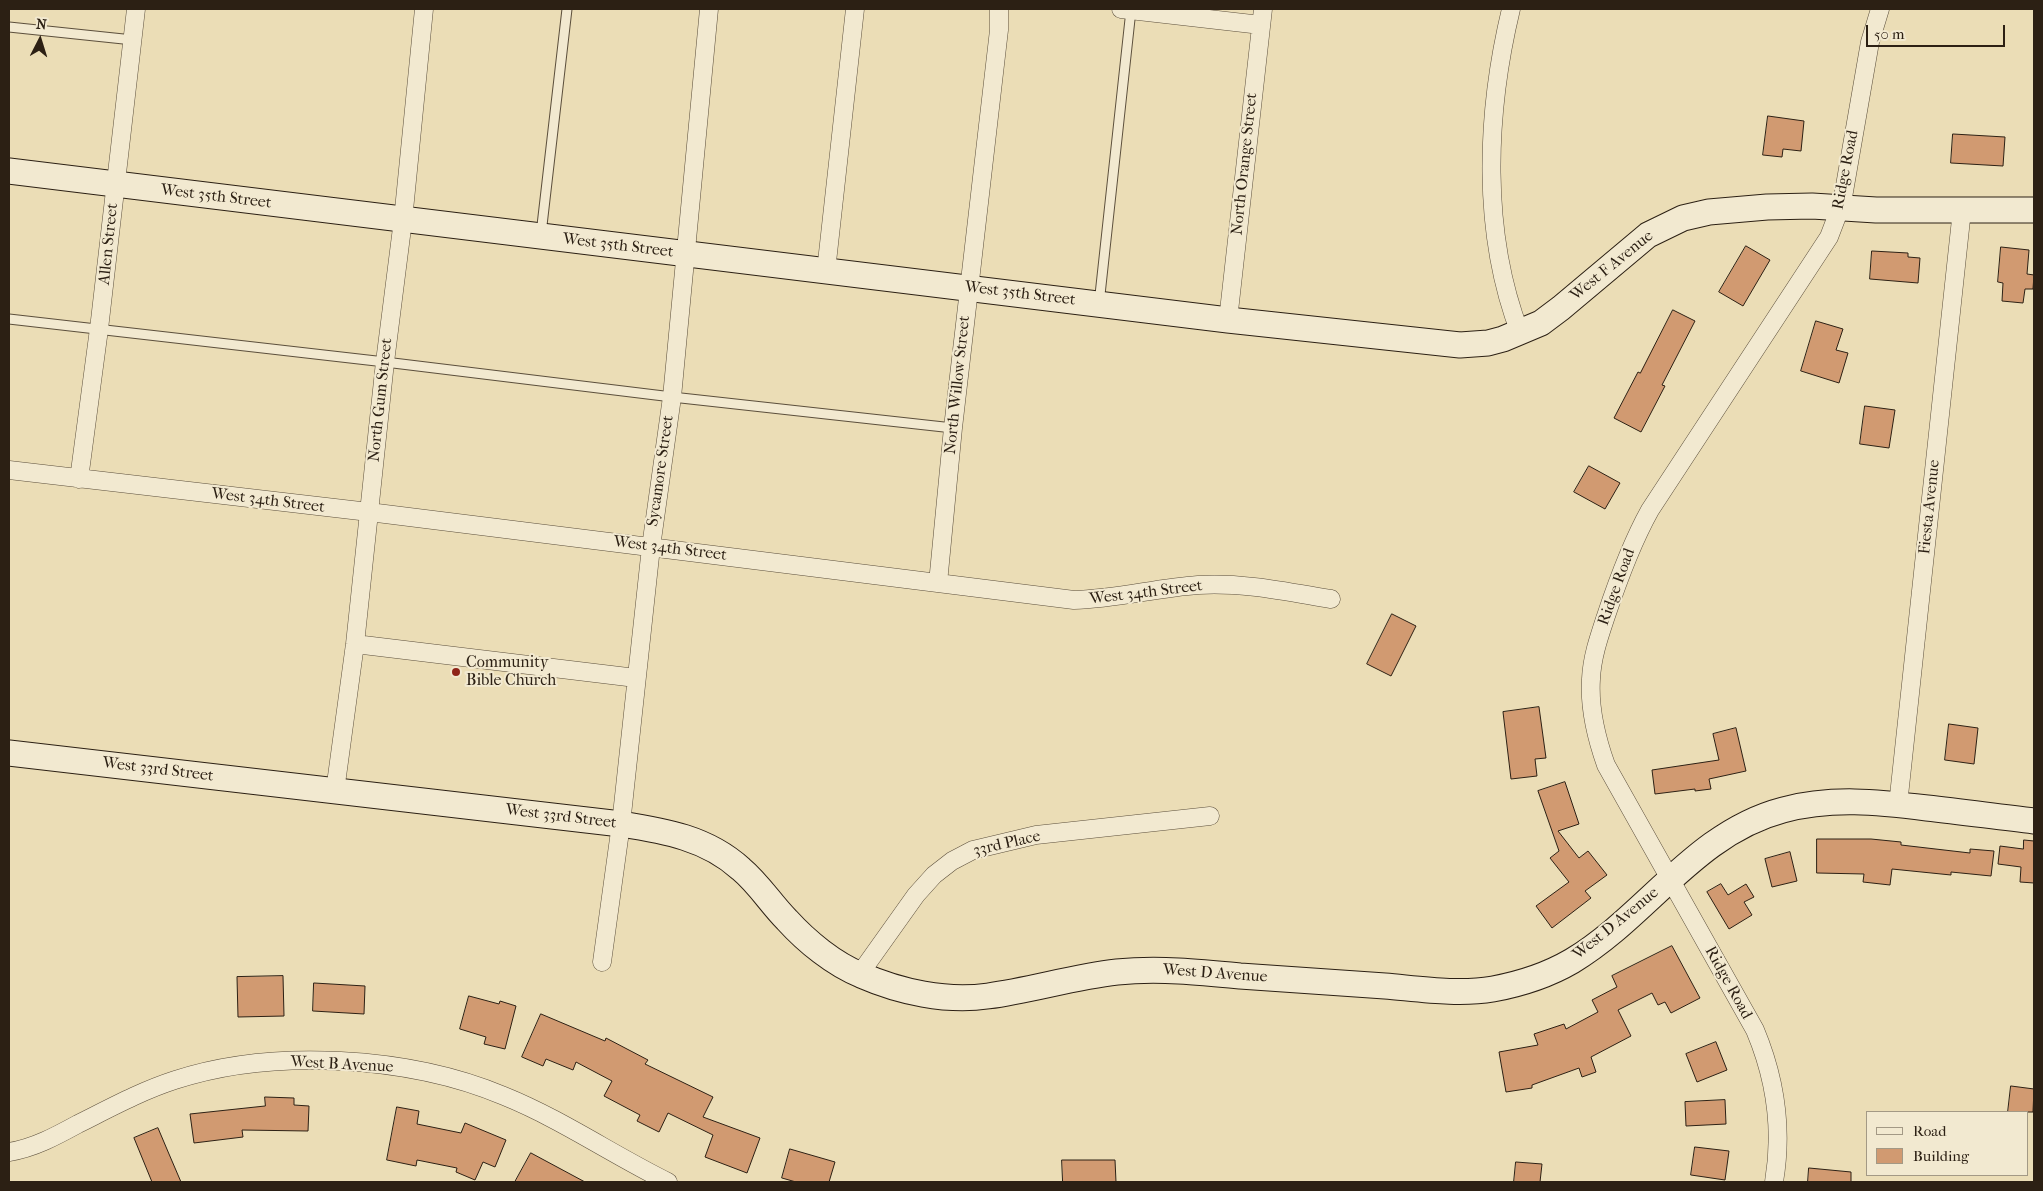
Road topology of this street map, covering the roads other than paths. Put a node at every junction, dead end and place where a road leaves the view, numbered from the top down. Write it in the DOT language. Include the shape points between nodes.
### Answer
graph roads {
  1 [pos="136,9"];
  2 [pos="424,9"];
  3 [pos="567,9"];
  4 [pos="710,9"];
  5 [pos="855,9"];
  6 [pos="999,9"];
  7 [pos="1126,9"];
  8 [pos="1511,9"];
  9 [pos="1880,9"];
  10 [pos="1262,17"];
  11 [pos="9,27"];
  12 [pos="133,40"];
  13 [pos="9,172"];
  14 [pos="116,184"];
  15 [pos="1839,208"];
  16 [pos="1962,210"];
  17 [pos="2034,210"];
  18 [pos="403,220"];
  19 [pos="541,236"];
  20 [pos="686,254"];
  21 [pos="826,271"];
  22 [pos="968,288"];
  23 [pos="1099,304"];
  24 [pos="9,319"];
  25 [pos="1228,320"];
  26 [pos="99,330"];
  27 [pos="1520,333"];
  28 [pos="385,362"];
  29 [pos="672,398"];
  30 [pos="953,428"];
  31 [pos="9,470"];
  32 [pos="79,479"];
  33 [pos="369,512"];
  34 [pos="650,547"];
  35 [pos="938,583"];
  36 [pos="1331,599"];
  37 [pos="355,644"];
  38 [pos="636,678"];
  39 [pos="9,753"];
  40 [pos="335,791"];
  41 [pos="1898,804"];
  42 [pos="1210,816"];
  43 [pos="2034,821"];
  44 [pos="621,824"];
  45 [pos="1670,879"];
  46 [pos="602,962"];
  47 [pos="859,975"];
  48 [pos="1059,982"];
  49 [pos="9,1152"];
  50 [pos="668,1182"];
  51 [pos="1774,1182"];
  1 -- 12 [label="street, Allen Street"];
  2 -- 18 [label="street, North Gum Street"];
  3 -- 19 [label="lane"];
  4 -- 20 [label="street, Sycamore Street"];
  5 -- 21 [label="street"];
  6 -- 22 [label="street, North Willow Street"];
  7 -- 10 [label="street"];
  7 -- 23 [label="lane"];
  8 -- 27 [label="street" via="1497,81 1492,142 1493,201 1508,302"];
  9 -- 15 [label="street, Ridge Road" via="1870,42"];
  10 -- 25 [label="street, North Orange Street"];
  11 -- 12 [label="lane"];
  12 -- 14 [label="street, Allen Street"];
  13 -- 14 [label="street, West 35th Street"];
  14 -- 18 [label="street, West 35th Street"];
  14 -- 26 [label="street, Allen Street"];
  15 -- 16 [label="street, West F Avenue"];
  15 -- 27 [label="street, West F Avenue" via="1767,207 1709,212 1683,218 1648,235 1561,308"];
  15 -- 45 [label="street, Ridge Road" via="1829,237 1650,510 1629,551 1595,651 1591,708 1597,740 1606,765"];
  16 -- 17 [label="street, West F Avenue"];
  16 -- 41 [label="street, Fiesta Avenue"];
  18 -- 19 [label="street, West 35th Street"];
  18 -- 28 [label="street, North Gum Street"];
  19 -- 20 [label="street, West 35th Street"];
  20 -- 21 [label="street, West 35th Street"];
  20 -- 29 [label="street, Sycamore Street"];
  21 -- 22 [label="street, West 35th Street"];
  22 -- 23 [label="street, West 35th Street"];
  22 -- 30 [label="street, North Willow Street"];
  23 -- 25 [label="street, West 35th Street"];
  24 -- 26 [label="lane"];
  25 -- 27 [label="street, West F Avenue" via="1460,345 1488,343"];
  26 -- 28 [label="lane"];
  26 -- 32 [label="street, Allen Street"];
  28 -- 29 [label="lane"];
  28 -- 33 [label="street, North Gum Street"];
  29 -- 30 [label="lane"];
  29 -- 34 [label="street, Sycamore Street"];
  30 -- 35 [label="street, North Willow Street"];
  31 -- 32 [label="street, West 34th Street"];
  32 -- 33 [label="street, West 34th Street"];
  33 -- 34 [label="street, West 34th Street"];
  33 -- 37 [label="street, North Gum Street"];
  34 -- 35 [label="street, West 34th Street"];
  34 -- 38 [label="street, Sycamore Street"];
  35 -- 36 [label="street, West 34th Street" via="1074,600 1099,600 1199,585 1242,586"];
  37 -- 38 [label="street"];
  37 -- 40 [label="street, North Gum Street"];
  38 -- 44 [label="street, Sycamore Street"];
  39 -- 40 [label="street, West 33rd Street"];
  40 -- 44 [label="street, West 33rd Street"];
  41 -- 43 [label="street, West D Avenue"];
  41 -- 45 [label="street, West D Avenue" via="1829,801 1778,811 1727,834"];
  42 -- 47 [label="street, 33rd Place" via="1036,835 973,850 934,875"];
  44 -- 46 [label="street, Sycamore Street"];
  44 -- 47 [label="street, West 33rd Street" via="666,831 715,849 740,867 817,948"];
  45 -- 48 [label="street, West D Avenue" via="1575,959 1526,981 1491,989 1439,990 1168,970 1118,972"];
  45 -- 51 [label="street, Ridge Road" via="1755,1030 1771,1072 1779,1133"];
  47 -- 48 [label="street, West 33rd Street" via="897,988 954,997 984,997"];
  49 -- 50 [label="street, West B Avenue" via="41,1144 127,1100 175,1080 220,1068 314,1060 369,1063 424,1072 504,1095"];
}
